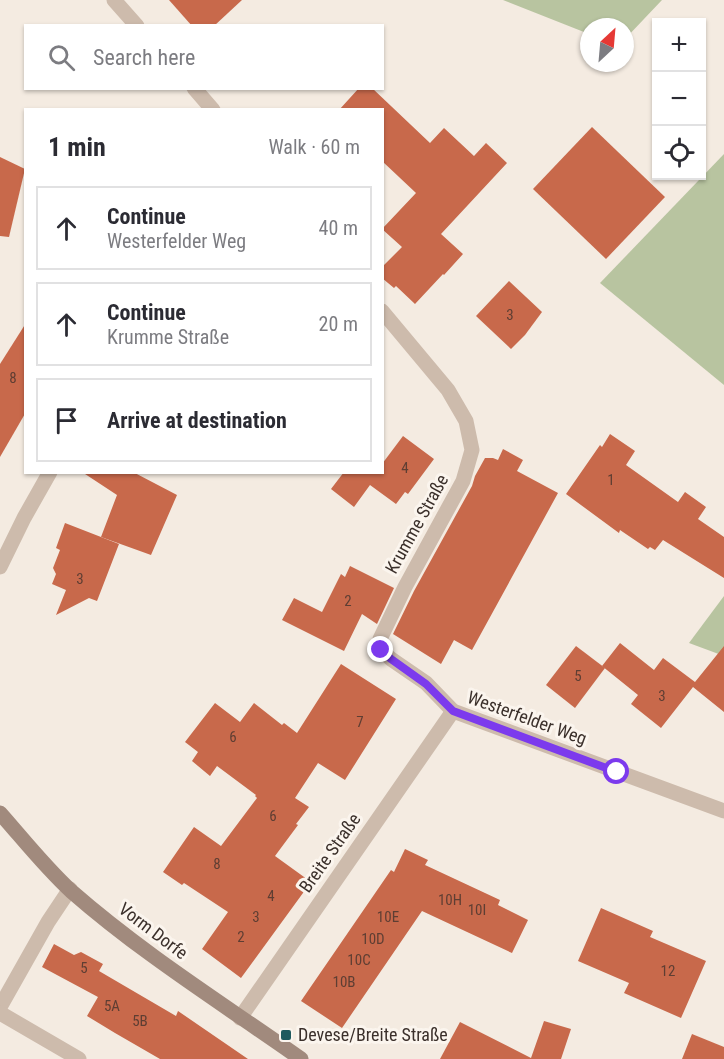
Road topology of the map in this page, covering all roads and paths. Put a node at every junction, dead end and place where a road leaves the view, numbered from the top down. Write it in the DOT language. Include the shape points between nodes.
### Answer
graph roads {
  1 [pos="114,0"];
  2 [pos="135,24"];
  3 [pos="196,90"];
  4 [pos="211,108"];
  5 [pos="384,313"];
  6 [pos="49,474"];
  7 [pos="0,567"];
  8 [pos="453,711"];
  9 [pos="724,811"];
  10 [pos="0,813"];
  11 [pos="70,889"];
  12 [pos="0,1007"];
  13 [pos="0,1013"];
  14 [pos="240,1018"];
  15 [pos="79,1059"];
  16 [pos="301,1059"];
  1 -- 2 [label="street"];
  3 -- 4 [label="street"];
  5 -- 8 [label="street, Krumme Straße" via="448,390 466,421 472,450 463,481 380,639 381,650 426,684"];
  6 -- 7 [label="street"];
  8 -- 9 [label="street, Westerfelder Weg"];
  8 -- 14 [label="street, Breite Straße"];
  10 -- 11 [label="main road, Vorm Dorfe"];
  11 -- 12 [label="street"];
  11 -- 14 [label="main road, Vorm Dorfe" via="159,961"];
  13 -- 15 [label="street"];
  14 -- 16 [label="main road, Vorm Dorfe"];
}
